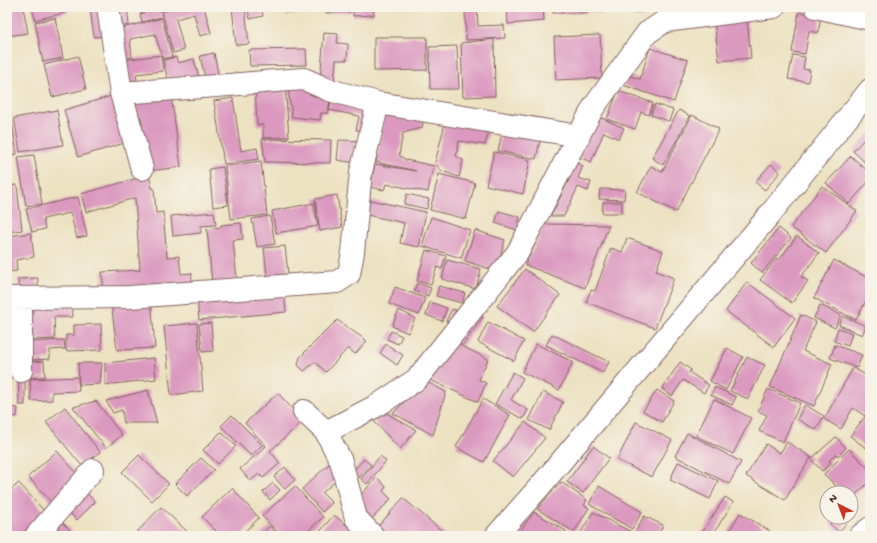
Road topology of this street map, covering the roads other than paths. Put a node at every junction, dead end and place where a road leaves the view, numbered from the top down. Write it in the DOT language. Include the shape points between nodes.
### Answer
graph roads {
  1 [pos="108,7"];
  2 [pos="774,7"];
  3 [pos="816,7"];
  4 [pos="870,19"];
  5 [pos="870,90"];
  6 [pos="121,93"];
  7 [pos="378,103"];
  8 [pos="579,136"];
  9 [pos="142,169"];
  10 [pos="14,298"];
  11 [pos="21,371"];
  12 [pos="304,411"];
  13 [pos="326,432"];
  14 [pos="94,470"];
  15 [pos="870,528"];
  16 [pos="36,536"];
  17 [pos="374,536"];
  18 [pos="496,536"];
  19 [pos="860,536"];
  1 -- 6 [label="street"];
  2 -- 8 [label="street" via="665,21 647,33 593,108"];
  3 -- 4 [label="street"];
  5 -- 18 [label="street" via="767,218"];
  6 -- 7 [label="street" via="304,79 329,90"];
  6 -- 9 [label="street"];
  7 -- 8 [label="street"];
  7 -- 10 [label="street" via="361,172 349,274 338,282 130,297"];
  8 -- 13 [label="street" via="518,252 417,379 378,405"];
  10 -- 11 [label="street"];
  12 -- 13 [label="street"];
  13 -- 17 [label="street" via="341,461 356,518"];
  14 -- 16 [label="street"];
  15 -- 19 [label="street"];
}
